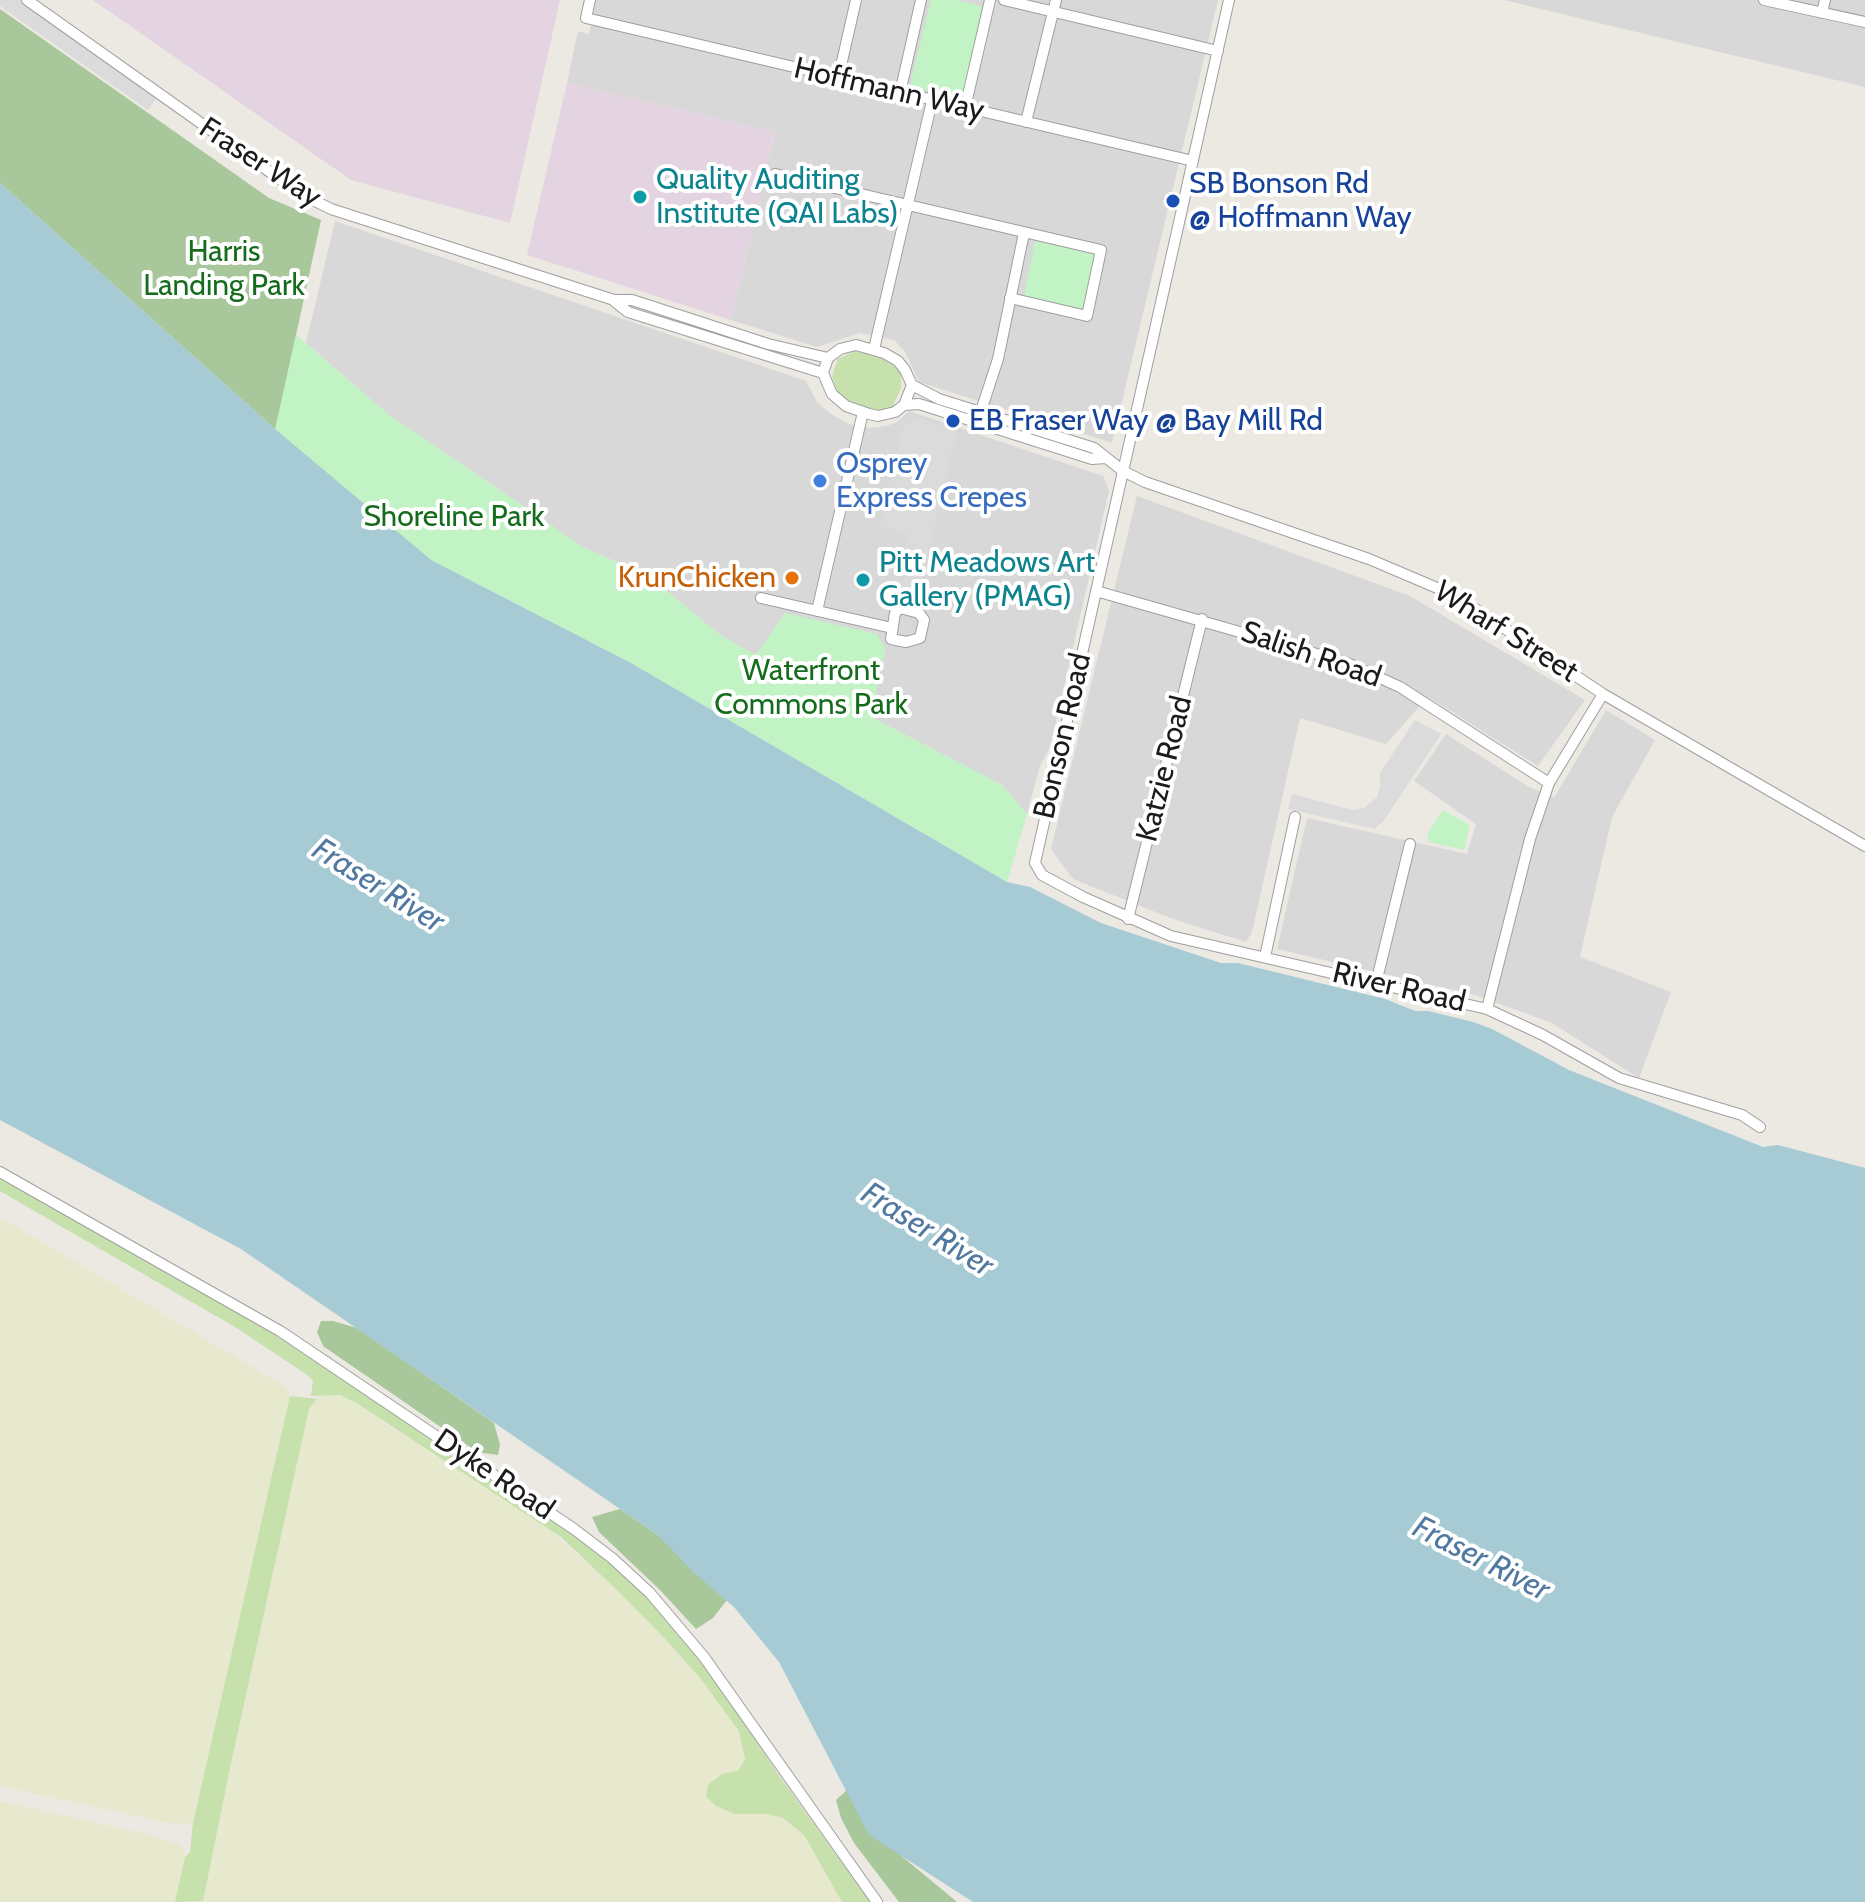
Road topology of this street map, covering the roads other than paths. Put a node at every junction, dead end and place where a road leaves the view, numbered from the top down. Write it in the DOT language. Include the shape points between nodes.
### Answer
graph roads {
  1 [pos="27,0"];
  2 [pos="590,0"];
  3 [pos="856,0"];
  4 [pos="921,0"];
  5 [pos="990,0"];
  6 [pos="1004,0"];
  7 [pos="1229,0"];
  8 [pos="1764,0"];
  9 [pos="1825,0"];
  10 [pos="1054,6"];
  11 [pos="1822,13"];
  12 [pos="1865,22"];
  13 [pos="1218,51"];
  14 [pos="838,79"];
  15 [pos="900,93"];
  16 [pos="932,101"];
  17 [pos="965,108"];
  18 [pos="1026,122"];
  19 [pos="1193,161"];
  20 [pos="775,174"];
  21 [pos="908,206"];
  22 [pos="1024,233"];
  23 [pos="1010,298"];
  24 [pos="614,300"];
  25 [pos="874,349"];
  26 [pos="828,358"];
  27 [pos="823,373"];
  28 [pos="912,385"];
  29 [pos="904,405"];
  30 [pos="863,412"];
  31 [pos="979,418"];
  32 [pos="1123,471"];
  33 [pos="1096,591"];
  34 [pos="761,598"];
  35 [pos="817,611"];
  36 [pos="1202,619"];
  37 [pos="892,628"];
  38 [pos="1603,694"];
  39 [pos="1549,783"];
  40 [pos="1295,817"];
  41 [pos="1410,844"];
  42 [pos="1865,846"];
  43 [pos="1035,863"];
  44 [pos="1128,919"];
  45 [pos="1265,957"];
  46 [pos="1376,983"];
  47 [pos="1487,1009"];
  48 [pos="1760,1127"];
  49 [pos="0,1172"];
  50 [pos="877,1902"];
  1 -- 24 [label="street, Fraser Way" via="317,203"];
  2 -- 14 [label="street, Hoffmann Way" via="586,18"];
  3 -- 14 [label="street"];
  4 -- 15 [label="street"];
  5 -- 17 [label="street"];
  6 -- 10 [label="street"];
  7 -- 13 [label="street, Bonson Road"];
  8 -- 11 [label="street"];
  9 -- 11 [label="street"];
  10 -- 13 [label="street"];
  10 -- 18 [label="street"];
  11 -- 12 [label="street"];
  13 -- 19 [label="street, Bonson Road"];
  14 -- 15 [label="street, Hoffmann Way"];
  15 -- 16 [label="street, Hoffmann Way"];
  16 -- 17 [label="street, Hoffmann Way"];
  16 -- 21 [label="street"];
  17 -- 18 [label="street, Hoffmann Way"];
  18 -- 19 [label="street, Hoffmann Way"];
  19 -- 32 [label="street, Bonson Road"];
  20 -- 21 [label="street"];
  21 -- 22 [label="street"];
  21 -- 25 [label="street"];
  22 -- 23 [label="street"];
  22 -- 23 [label="street" via="1101,250 1096,277 1087,316"];
  23 -- 31 [label="street"];
  24 -- 26 [label="street, Fraser Way" via="632,300"];
  24 -- 27 [label="street, Fraser Way" via="628,312"];
  25 -- 26 [label="street" via="848,346"];
  25 -- 28 [label="street" via="898,361"];
  26 -- 27 [label="street"];
  27 -- 30 [label="street" via="838,401"];
  28 -- 29 [label="street"];
  28 -- 31 [label="street"];
  29 -- 30 [label="street" via="886,415"];
  29 -- 31 [label="street"];
  30 -- 35 [label="street"];
  31 -- 32 [label="street" via="1092,459 1105,458"];
  32 -- 33 [label="street, Bonson Road"];
  32 -- 38 [label="street, Wharf Street" via="1429,583"];
  33 -- 36 [label="street, Salish Road"];
  33 -- 43 [label="street, Bonson Road"];
  34 -- 35 [label="street"];
  35 -- 37 [label="street"];
  36 -- 39 [label="street, Salish Road" via="1322,654 1400,687"];
  36 -- 44 [label="street, Katzie Road"];
  38 -- 39 [label="street"];
  38 -- 42 [label="street, Wharf Street"];
  39 -- 47 [label="street"];
  40 -- 45 [label="street"];
  41 -- 46 [label="street"];
  43 -- 44 [label="street, River Road" via="1042,875"];
  44 -- 45 [label="street, River Road" via="1185,940"];
  45 -- 46 [label="street, River Road"];
  46 -- 47 [label="street, River Road"];
  47 -- 48 [label="street, River Road" via="1619,1078 1742,1115"];
  49 -- 50 [label="street, Dyke Road" via="280,1331 612,1558 650,1593 704,1657"];
}
